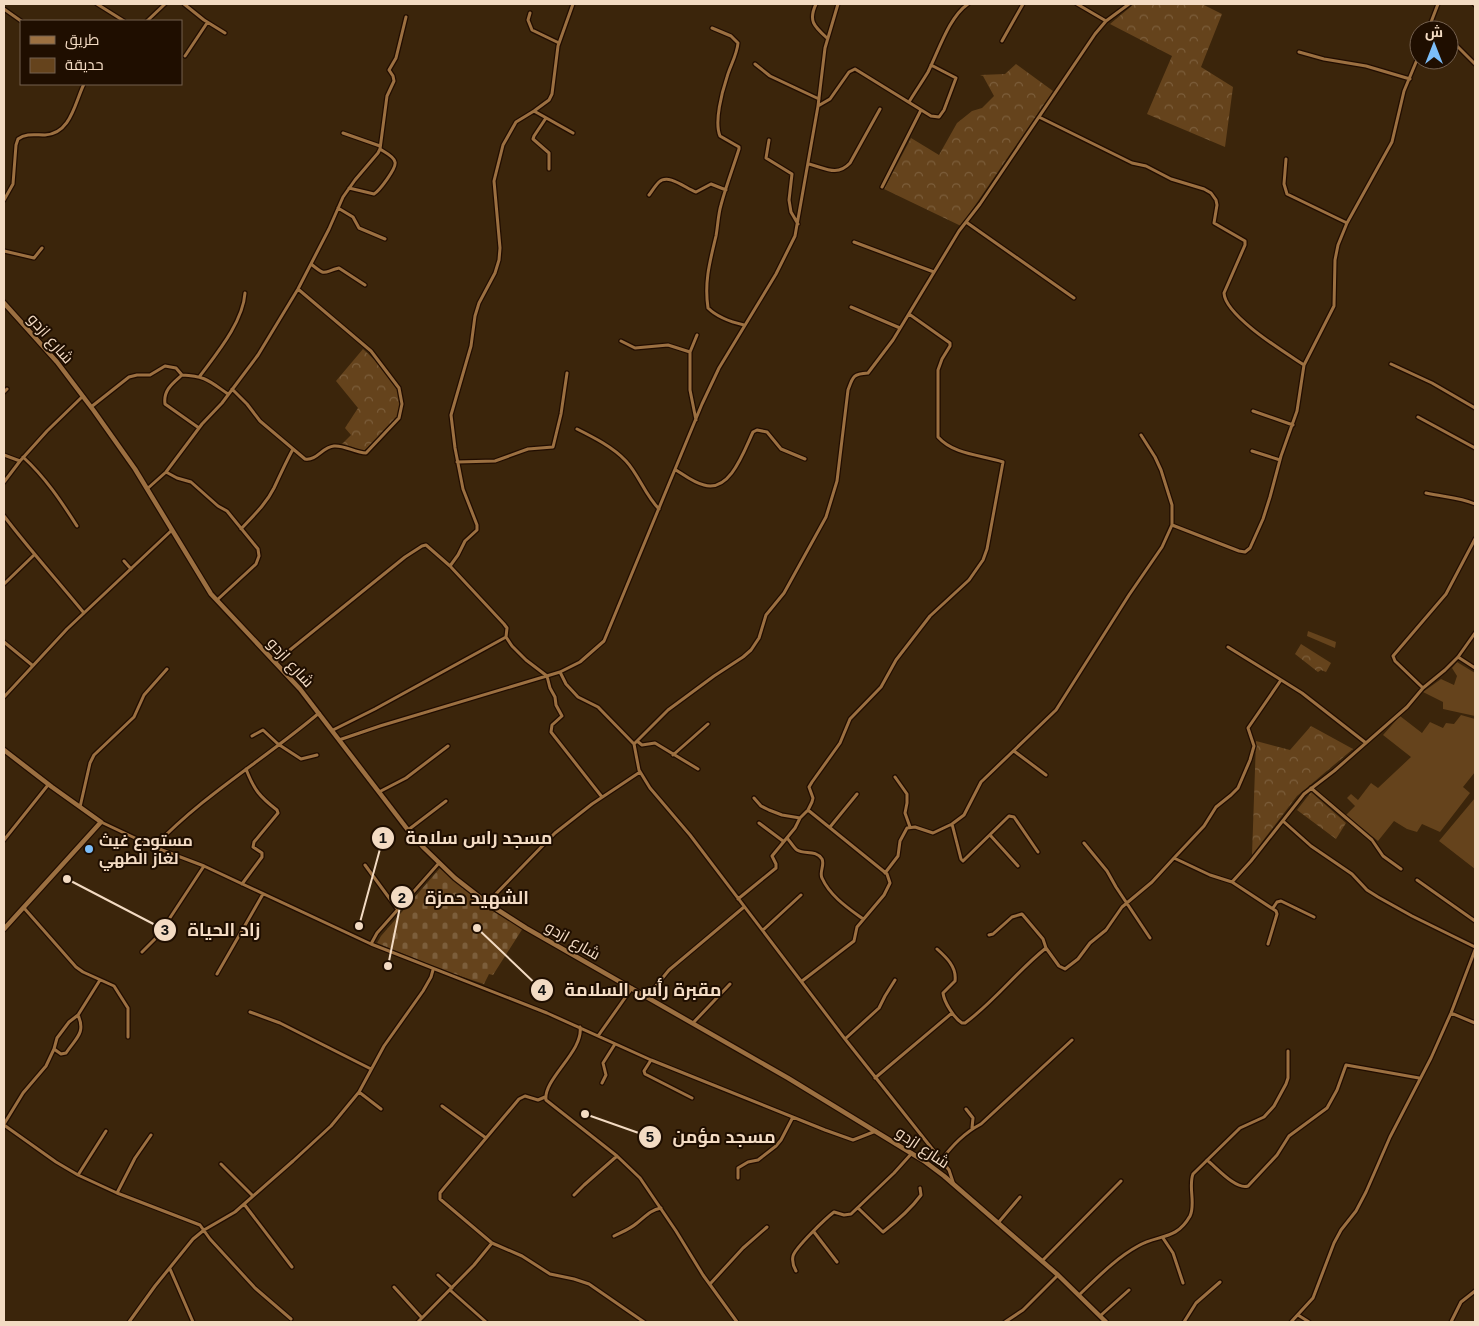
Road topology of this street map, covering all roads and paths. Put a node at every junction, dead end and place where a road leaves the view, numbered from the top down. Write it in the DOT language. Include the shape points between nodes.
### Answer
graph roads {
  1 [pos="97,4"];
  2 [pos="165,4"];
  3 [pos="184,4"];
  4 [pos="573,4"];
  5 [pos="816,4"];
  6 [pos="838,4"];
  7 [pos="968,4"];
  8 [pos="1022,4"];
  9 [pos="1077,4"];
  10 [pos="1129,4"];
  11 [pos="1438,4"];
  12 [pos="4,9"];
  13 [pos="530,13"];
  14 [pos="406,17"];
  15 [pos="20,20"];
  16 [pos="122,20"];
  17 [pos="148,20"];
  18 [pos="1431,20"];
  19 [pos="1106,21"];
  20 [pos="207,22"];
  21 [pos="712,28"];
  22 [pos="225,33"];
  23 [pos="827,38"];
  24 [pos="1002,41"];
  25 [pos="559,43"];
  26 [pos="1459,48"];
  27 [pos="1299,52"];
  28 [pos="186,56"];
  29 [pos="755,64"];
  30 [pos="1475,64"];
  31 [pos="931,65"];
  32 [pos="1413,70"];
  33 [pos="1410,79"];
  34 [pos="84,85"];
  35 [pos="819,99"];
  36 [pos="909,102"];
  37 [pos="818,106"];
  38 [pos="880,109"];
  39 [pos="921,110"];
  40 [pos="534,111"];
  41 [pos="1039,117"];
  42 [pos="546,118"];
  43 [pos="342,133"];
  44 [pos="573,133"];
  45 [pos="770,140"];
  46 [pos="380,148"];
  47 [pos="1286,159"];
  48 [pos="808,164"];
  49 [pos="549,169"];
  50 [pos="882,186"];
  51 [pos="349,188"];
  52 [pos="726,190"];
  53 [pos="649,195"];
  54 [pos="4,200"];
  55 [pos="338,208"];
  56 [pos="966,222"];
  57 [pos="1347,223"];
  58 [pos="798,224"];
  59 [pos="385,239"];
  60 [pos="854,242"];
  61 [pos="42,248"];
  62 [pos="4,251"];
  63 [pos="311,264"];
  64 [pos="934,272"];
  65 [pos="364,285"];
  66 [pos="298,289"];
  67 [pos="245,293"];
  68 [pos="1074,298"];
  69 [pos="4,303"];
  70 [pos="851,307"];
  71 [pos="909,314"];
  72 [pos="744,325"];
  73 [pos="900,328"];
  74 [pos="697,335"];
  75 [pos="621,342"];
  76 [pos="690,352"];
  77 [pos="1391,364"];
  78 [pos="1304,365"];
  79 [pos="567,373"];
  80 [pos="182,375"];
  81 [pos="200,376"];
  82 [pos="232,389"];
  83 [pos="228,394"];
  84 [pos="83,396"];
  85 [pos="91,407"];
  86 [pos="1475,408"];
  87 [pos="1252,411"];
  88 [pos="1418,417"];
  89 [pos="696,420"];
  90 [pos="1293,425"];
  91 [pos="199,428"];
  92 [pos="577,429"];
  93 [pos="1141,434"];
  94 [pos="1475,448"];
  95 [pos="293,449"];
  96 [pos="1252,451"];
  97 [pos="4,455"];
  98 [pos="23,457"];
  99 [pos="804,459"];
  100 [pos="1280,460"];
  101 [pos="20,461"];
  102 [pos="457,462"];
  103 [pos="676,470"];
  104 [pos="166,472"];
  105 [pos="4,482"];
  106 [pos="147,490"];
  107 [pos="1426,493"];
  108 [pos="1475,504"];
  109 [pos="659,509"];
  110 [pos="4,516"];
  111 [pos="1172,525"];
  112 [pos="77,526"];
  113 [pos="242,529"];
  114 [pos="172,530"];
  115 [pos="1475,539"];
  116 [pos="34,555"];
  117 [pos="124,561"];
  118 [pos="450,566"];
  119 [pos="131,569"];
  120 [pos="4,584"];
  121 [pos="217,600"];
  122 [pos="84,613"];
  123 [pos="1475,633"];
  124 [pos="506,637"];
  125 [pos="4,642"];
  126 [pos="1228,647"];
  127 [pos="1458,656"];
  128 [pos="275,662"];
  129 [pos="32,665"];
  130 [pos="1475,668"];
  131 [pos="168,669"];
  132 [pos="560,672"];
  133 [pos="547,676"];
  134 [pos="1281,680"];
  135 [pos="1423,688"];
  136 [pos="4,697"];
  137 [pos="319,713"];
  138 [pos="708,724"];
  139 [pos="333,730"];
  140 [pos="252,736"];
  141 [pos="339,740"];
  142 [pos="636,742"];
  143 [pos="1366,743"];
  144 [pos="278,744"];
  145 [pos="448,746"];
  146 [pos="4,750"];
  147 [pos="1014,751"];
  148 [pos="317,755"];
  149 [pos="673,755"];
  150 [pos="246,769"];
  151 [pos="698,769"];
  152 [pos="640,772"];
  153 [pos="1046,775"];
  154 [pos="895,777"];
  155 [pos="48,784"];
  156 [pos="1310,788"];
  157 [pos="379,792"];
  158 [pos="857,794"];
  159 [pos="602,798"];
  160 [pos="754,798"];
  161 [pos="446,801"];
  162 [pos="80,807"];
  163 [pos="808,810"];
  164 [pos="800,818"];
  165 [pos="1283,820"];
  166 [pos="101,822"];
  167 [pos="759,823"];
  168 [pos="952,824"];
  169 [pos="830,827"];
  170 [pos="910,827"];
  171 [pos="408,830"];
  172 [pos="990,835"];
  173 [pos="787,838"];
  174 [pos="4,840"];
  175 [pos="782,841"];
  176 [pos="1084,843"];
  177 [pos="154,847"];
  178 [pos="1038,852"];
  179 [pos="1174,858"];
  180 [pos="439,863"];
  181 [pos="365,865"];
  182 [pos="204,866"];
  183 [pos="1018,866"];
  184 [pos="1401,869"];
  185 [pos="885,873"];
  186 [pos="1417,880"];
  187 [pos="1232,882"];
  188 [pos="242,884"];
  189 [pos="263,894"];
  190 [pos="801,895"];
  191 [pos="738,899"];
  192 [pos="1127,902"];
  193 [pos="487,903"];
  194 [pos="744,907"];
  195 [pos="24,908"];
  196 [pos="1272,908"];
  197 [pos="398,910"];
  198 [pos="1314,917"];
  199 [pos="863,919"];
  200 [pos="1475,922"];
  201 [pos="4,929"];
  202 [pos="763,930"];
  203 [pos="989,935"];
  204 [pos="1150,938"];
  205 [pos="371,944"];
  206 [pos="1268,944"];
  207 [pos="1046,948"];
  208 [pos="1475,948"];
  209 [pos="937,949"];
  210 [pos="142,952"];
  211 [pos="432,970"];
  212 [pos="217,974"];
  213 [pos="100,980"];
  214 [pos="895,980"];
  215 [pos="802,981"];
  216 [pos="730,984"];
  217 [pos="632,988"];
  218 [pos="647,997"];
  219 [pos="250,1012"];
  220 [pos="1451,1012"];
  221 [pos="952,1014"];
  222 [pos="78,1015"];
  223 [pos="1475,1023"];
  224 [pos="692,1024"];
  225 [pos="579,1027"];
  226 [pos="128,1036"];
  227 [pos="598,1036"];
  228 [pos="845,1039"];
  229 [pos="1072,1040"];
  230 [pos="614,1044"];
  231 [pos="54,1050"];
  232 [pos="1288,1052"];
  233 [pos="651,1060"];
  234 [pos="371,1068"];
  235 [pos="875,1078"];
  236 [pos="1419,1078"];
  237 [pos="602,1083"];
  238 [pos="359,1092"];
  239 [pos="545,1097"];
  240 [pos="692,1098"];
  241 [pos="442,1106"];
  242 [pos="382,1109"];
  243 [pos="966,1109"];
  244 [pos="794,1117"];
  245 [pos="4,1124"];
  246 [pos="972,1129"];
  247 [pos="106,1131"];
  248 [pos="876,1131"];
  249 [pos="151,1134"];
  250 [pos="486,1138"];
  251 [pos="912,1153"];
  252 [pos="616,1156"];
  253 [pos="941,1160"];
  254 [pos="1207,1160"];
  255 [pos="222,1164"];
  256 [pos="78,1175"];
  257 [pos="738,1178"];
  258 [pos="1121,1180"];
  259 [pos="955,1186"];
  260 [pos="920,1188"];
  261 [pos="116,1193"];
  262 [pos="574,1195"];
  263 [pos="253,1196"];
  264 [pos="1020,1197"];
  265 [pos="244,1204"];
  266 [pos="662,1208"];
  267 [pos="858,1208"];
  268 [pos="998,1223"];
  269 [pos="767,1227"];
  270 [pos="204,1230"];
  271 [pos="814,1232"];
  272 [pos="614,1236"];
  273 [pos="1163,1238"];
  274 [pos="492,1243"];
  275 [pos="1041,1261"];
  276 [pos="837,1262"];
  277 [pos="292,1267"];
  278 [pos="170,1269"];
  279 [pos="796,1271"];
  280 [pos="438,1275"];
  281 [pos="1058,1275"];
  282 [pos="1220,1282"];
  283 [pos="1183,1283"];
  284 [pos="710,1284"];
  285 [pos="394,1287"];
  286 [pos="451,1289"];
  287 [pos="1129,1290"];
  288 [pos="1475,1291"];
  289 [pos="1079,1295"];
  290 [pos="1298,1315"];
  291 [pos="1100,1316"];
  292 [pos="422,1318"];
  293 [pos="291,1319"];
  294 [pos="129,1322"];
  295 [pos="193,1322"];
  296 [pos="418,1322"];
  297 [pos="486,1322"];
  298 [pos="644,1322"];
  299 [pos="737,1322"];
  300 [pos="1005,1322"];
  301 [pos="1106,1322"];
  302 [pos="1184,1322"];
  303 [pos="1291,1322"];
  304 [pos="1309,1322"];
  305 [pos="1451,1322"];
  1 -- 16 [label="street"];
  2 -- 17 [label="street"];
  3 -- 20 [label="street"];
  4 -- 25 [label="street"];
  5 -- 23 [label="street" via="811,18"];
  6 -- 23 [label="street"];
  7 -- 31 [label="street" via="961,8"];
  8 -- 24 [label="street"];
  9 -- 19 [label="street"];
  10 -- 19 [label="street"];
  11 -- 18 [label="street"];
  12 -- 15 [label="street"];
  13 -- 25 [label="street" via="528,20 532,30"];
  14 -- 46 [label="street" via="396,58 389,67 394,81 388,96"];
  19 -- 41 [label="street"];
  20 -- 22 [label="street"];
  20 -- 28 [label="street"];
  21 -- 52 [label="street" via="731,36 738,43 718,114 720,136 739,147"];
  23 -- 35 [label="street"];
  25 -- 40 [label="street" via="552,94"];
  26 -- 30 [label="street"];
  27 -- 33 [label="street"];
  29 -- 35 [label="street" via="770,76"];
  31 -- 36 [label="street"];
  31 -- 39 [label="street" via="956,80 940,117"];
  32 -- 33 [label="street"];
  33 -- 57 [label="street" via="1392,142"];
  34 -- 54 [label="street" via="69,122 62,128 18,139 12,184"];
  35 -- 37 [label="street"];
  36 -- 37 [label="street" via="855,69 830,99"];
  36 -- 39 [label="street"];
  37 -- 48 [label="street"];
  38 -- 48 [label="street" via="844,169 835,172"];
  39 -- 50 [label="street"];
  40 -- 42 [label="street"];
  40 -- 102 [label="street" via="516,122 511,130 503,145 494,181 499,260 474,316 471,346 452,407"];
  41 -- 56 [label="street"];
  41 -- 78 [label="street" via="1132,163 1211,193 1217,205 1214,223 1245,242 1224,293 1227,302 1250,328"];
  42 -- 44 [label="street"];
  42 -- 49 [label="street" via="533,137 549,153"];
  43 -- 46 [label="street"];
  45 -- 58 [label="street" via="766,158 792,174 790,206"];
  46 -- 51 [label="street"];
  46 -- 51 [label="street" via="396,162 381,188 374,194"];
  47 -- 57 [label="street" via="1286,194"];
  48 -- 58 [label="street"];
  51 -- 55 [label="street"];
  52 -- 53 [label="street" via="711,184 696,192 666,180 659,182"];
  52 -- 72 [label="street" via="710,254 707,301 708,308 717,316"];
  55 -- 59 [label="street" via="351,215 359,228"];
  55 -- 63 [label="street"];
  56 -- 64 [label="street"];
  56 -- 68 [label="street"];
  57 -- 78 [label="street" via="1335,260 1334,306"];
  58 -- 72 [label="street" via="786,256"];
  60 -- 64 [label="street"];
  61 -- 62 [label="street" via="34,258"];
  63 -- 65 [label="street" via="324,273 339,268"];
  63 -- 66 [label="street"];
  64 -- 71 [label="street"];
  66 -- 82 [label="street" via="258,355"];
  66 -- 95 [label="street" via="377,357 399,388 402,404 396,423 366,453 333,446 310,459"];
  67 -- 81 [label="street" via="245,304 239,317"];
  69 -- 84 [label="street, شارع ازدو"];
  70 -- 73 [label="street"];
  71 -- 73 [label="street"];
  71 -- 163 [label="street" via="950,343 938,370 938,437 966,453 1003,462 993,521 983,560 969,580 930,616 896,660 882,688 850,720 840,743 809,788 813,798"];
  72 -- 89 [label="street" via="719,368"];
  73 -- 142 [label="street" via="871,370 857,373 851,381 837,480 826,517 784,593 766,615 759,638 743,657 668,710"];
  74 -- 76 [label="street"];
  75 -- 76 [label="street" via="635,348 668,345"];
  76 -- 89 [label="street" via="690,390"];
  77 -- 86 [label="street"];
  78 -- 90 [label="street"];
  79 -- 102 [label="street" via="553,447 528,450 495,461"];
  80 -- 81 [label="street"];
  80 -- 85 [label="street" via="176,368 165,366 150,375 133,376"];
  80 -- 91 [label="street" via="165,393 165,404"];
  81 -- 83 [label="street"];
  82 -- 83 [label="street"];
  82 -- 95 [label="street" via="260,421"];
  83 -- 91 [label="street"];
  84 -- 85 [label="street, شارع ازدو"];
  84 -- 98 [label="street"];
  85 -- 106 [label="street, شارع ازدو"];
  87 -- 90 [label="street"];
  88 -- 94 [label="street"];
  89 -- 103 [label="street"];
  90 -- 100 [label="street"];
  91 -- 104 [label="street"];
  92 -- 109 [label="street" via="626,461"];
  93 -- 111 [label="street" via="1155,457 1170,494"];
  95 -- 113 [label="street" via="274,489"];
  96 -- 100 [label="street"];
  97 -- 101 [label="street"];
  98 -- 101 [label="street"];
  98 -- 112 [label="street" via="49,485"];
  99 -- 103 [label="street" via="781,450 767,432 756,430 732,473 718,486 704,486"];
  100 -- 111 [label="street" via="1263,519 1245,552"];
  101 -- 105 [label="street"];
  102 -- 118 [label="street" via="477,530 465,541"];
  103 -- 109 [label="street"];
  104 -- 106 [label="street"];
  104 -- 113 [label="street" via="196,486 227,511"];
  106 -- 114 [label="street, شارع ازدو"];
  107 -- 108 [label="street" via="1463,498"];
  109 -- 132 [label="street" via="604,641 580,662"];
  110 -- 116 [label="street"];
  111 -- 147 [label="street" via="1162,547 1056,710"];
  113 -- 121 [label="street" via="258,549 258,560"];
  114 -- 119 [label="street"];
  114 -- 121 [label="street, شارع ازدو"];
  115 -- 135 [label="street" via="1446,594 1393,656"];
  116 -- 120 [label="street"];
  116 -- 122 [label="street"];
  117 -- 119 [label="street"];
  118 -- 124 [label="street" via="504,624"];
  118 -- 128 [label="street" via="429,547 422,546"];
  119 -- 122 [label="street"];
  121 -- 128 [label="street, شارع ازدو"];
  122 -- 129 [label="street"];
  123 -- 127 [label="street"];
  124 -- 133 [label="street" via="526,660"];
  124 -- 139 [label="street"];
  125 -- 129 [label="street"];
  126 -- 134 [label="street"];
  127 -- 130 [label="street"];
  127 -- 135 [label="street"];
  128 -- 137 [label="street, شارع ازدو"];
  129 -- 136 [label="street"];
  131 -- 162 [label="street" via="144,695 134,717 94,755"];
  132 -- 133 [label="street"];
  132 -- 142 [label="street" via="578,697 598,707"];
  133 -- 141 [label="street"];
  133 -- 159 [label="street" via="562,716 552,725 551,732"];
  134 -- 143 [label="street"];
  134 -- 179 [label="street" via="1248,728 1254,746 1238,788 1211,812 1204,826"];
  135 -- 143 [label="street" via="1407,707"];
  137 -- 139 [label="street, شارع ازدو"];
  137 -- 144 [label="street"];
  138 -- 149 [label="street"];
  139 -- 141 [label="street, شارع ازدو"];
  140 -- 144 [label="street" via="263,730"];
  141 -- 157 [label="street, شارع ازدو"];
  142 -- 149 [label="street" via="642,745 655,743"];
  142 -- 152 [label="street"];
  143 -- 156 [label="street"];
  144 -- 148 [label="street" via="301,759"];
  144 -- 150 [label="street"];
  145 -- 157 [label="street" via="406,778"];
  146 -- 155 [label="street"];
  147 -- 153 [label="street"];
  147 -- 168 [label="street" via="981,782 964,814"];
  149 -- 151 [label="street"];
  150 -- 177 [label="street" via="223,785"];
  150 -- 188 [label="street" via="260,797 278,812 254,842 253,846 262,857"];
  152 -- 159 [label="street"];
  152 -- 191 [label="street"];
  154 -- 170 [label="street" via="907,794 905,813"];
  155 -- 162 [label="street"];
  155 -- 174 [label="street"];
  156 -- 165 [label="street"];
  156 -- 184 [label="street"];
  157 -- 171 [label="street, شارع ازدو"];
  158 -- 169 [label="street"];
  159 -- 193 [label="street" via="555,833"];
  160 -- 164 [label="street" via="769,810"];
  161 -- 171 [label="street"];
  162 -- 166 [label="street"];
  163 -- 164 [label="street"];
  163 -- 169 [label="street"];
  164 -- 173 [label="street"];
  165 -- 187 [label="street"];
  165 -- 208 [label="street" via="1372,893"];
  166 -- 177 [label="street"];
  166 -- 195 [label="street"];
  167 -- 175 [label="street"];
  168 -- 170 [label="street" via="933,833"];
  168 -- 172 [label="street" via="963,861"];
  169 -- 185 [label="street"];
  170 -- 185 [label="street" via="900,841 898,856"];
  171 -- 180 [label="street, شارع ازدو"];
  172 -- 178 [label="street" via="1012,816"];
  172 -- 183 [label="street"];
  173 -- 175 [label="street"];
  173 -- 199 [label="street" via="798,850 816,853 821,858 822,878 839,900"];
  175 -- 191 [label="street" via="772,856 776,868"];
  176 -- 192 [label="street"];
  177 -- 182 [label="street"];
  179 -- 187 [label="street"];
  179 -- 192 [label="street"];
  180 -- 193 [label="street, شارع ازدو"];
  180 -- 197 [label="street"];
  181 -- 197 [label="street"];
  182 -- 188 [label="street"];
  182 -- 210 [label="street" via="158,936"];
  185 -- 199 [label="street" via="890,883"];
  186 -- 200 [label="street"];
  187 -- 196 [label="street"];
  188 -- 189 [label="street"];
  189 -- 205 [label="street"];
  189 -- 212 [label="street"];
  190 -- 202 [label="street"];
  191 -- 194 [label="street"];
  192 -- 204 [label="street"];
  192 -- 207 [label="street" via="1106,930 1065,969"];
  193 -- 217 [label="street, شارع ازدو"];
  194 -- 202 [label="street"];
  194 -- 218 [label="street" via="669,970"];
  195 -- 201 [label="street"];
  195 -- 213 [label="street" via="76,967"];
  196 -- 198 [label="street" via="1281,901"];
  196 -- 206 [label="street" via="1277,914"];
  197 -- 205 [label="street"];
  199 -- 215 [label="street" via="854,941"];
  202 -- 215 [label="street"];
  203 -- 207 [label="street" via="1012,917 1022,914"];
  205 -- 211 [label="street"];
  207 -- 221 [label="street" via="965,1023 959,1022"];
  208 -- 220 [label="street"];
  209 -- 221 [label="street" via="949,960 956,975 956,981 942,993"];
  211 -- 225 [label="street"];
  211 -- 234 [label="street" via="424,990"];
  213 -- 222 [label="street"];
  213 -- 226 [label="street" via="117,989 127,1005"];
  214 -- 228 [label="street" via="879,1008"];
  215 -- 228 [label="street"];
  216 -- 224 [label="street"];
  217 -- 218 [label="street, شارع ازدو"];
  217 -- 227 [label="street"];
  218 -- 224 [label="street, شارع ازدو"];
  219 -- 234 [label="street" via="280,1023"];
  220 -- 223 [label="street"];
  220 -- 236 [label="street"];
  221 -- 235 [label="street"];
  222 -- 231 [label="street" via="61,1032"];
  222 -- 231 [label="street" via="82,1029 66,1053"];
  224 -- 248 [label="street, شارع ازدو"];
  225 -- 227 [label="street"];
  225 -- 239 [label="street" via="579,1039"];
  227 -- 230 [label="street"];
  228 -- 235 [label="street"];
  229 -- 246 [label="street"];
  230 -- 233 [label="street"];
  230 -- 237 [label="street" via="603,1063 606,1075"];
  231 -- 245 [label="street"];
  232 -- 254 [label="street" via="1288,1078 1274,1106 1264,1117 1243,1125"];
  233 -- 240 [label="street" via="645,1074"];
  233 -- 244 [label="street"];
  234 -- 238 [label="street"];
  235 -- 253 [label="street"];
  236 -- 254 [label="street" via="1346,1065 1327,1108 1289,1136 1277,1155 1248,1186 1236,1184"];
  236 -- 290 [label="street" via="1362,1201 1334,1242 1313,1298"];
  238 -- 242 [label="street"];
  238 -- 263 [label="street" via="331,1126"];
  239 -- 250 [label="street" via="538,1100 522,1097"];
  239 -- 252 [label="street" via="550,1105"];
  241 -- 250 [label="street"];
  243 -- 246 [label="street" via="974,1118"];
  244 -- 248 [label="street" via="853,1140"];
  244 -- 257 [label="street" via="776,1146 758,1160 738,1168"];
  245 -- 256 [label="street"];
  246 -- 253 [label="street"];
  247 -- 256 [label="street"];
  248 -- 251 [label="street, شارع ازدو"];
  249 -- 261 [label="street"];
  250 -- 274 [label="street" via="440,1197"];
  251 -- 259 [label="street, شارع ازدو"];
  251 -- 267 [label="street"];
  252 -- 262 [label="street"];
  252 -- 266 [label="street" via="640,1178"];
  253 -- 259 [label="street"];
  254 -- 273 [label="street" via="1191,1180 1190,1215 1181,1227"];
  255 -- 263 [label="street"];
  256 -- 261 [label="street"];
  258 -- 275 [label="street"];
  259 -- 268 [label="street, شارع ازدو"];
  260 -- 267 [label="street" via="921,1195 913,1205 883,1232"];
  261 -- 270 [label="street" via="200,1224"];
  263 -- 265 [label="street"];
  264 -- 268 [label="street"];
  265 -- 270 [label="street"];
  265 -- 277 [label="street"];
  266 -- 272 [label="street" via="645,1215"];
  266 -- 284 [label="street"];
  267 -- 271 [label="street" via="848,1216 834,1212"];
  268 -- 275 [label="street, شارع ازدو"];
  269 -- 284 [label="street"];
  270 -- 278 [label="street"];
  270 -- 293 [label="street" via="255,1288"];
  271 -- 276 [label="street"];
  271 -- 279 [label="street" via="793,1255"];
  273 -- 283 [label="street" via="1173,1253"];
  273 -- 289 [label="street" via="1139,1245"];
  274 -- 286 [label="street"];
  274 -- 298 [label="street" via="522,1256 550,1274 588,1284"];
  275 -- 281 [label="street, شارع ازدو"];
  278 -- 294 [label="street"];
  278 -- 295 [label="street"];
  280 -- 286 [label="street"];
  281 -- 289 [label="street, شارع ازدو"];
  281 -- 300 [label="street" via="1023,1310"];
  282 -- 302 [label="street" via="1196,1303"];
  284 -- 299 [label="street"];
  285 -- 292 [label="street"];
  286 -- 292 [label="street"];
  286 -- 297 [label="street"];
  287 -- 291 [label="street"];
  288 -- 305 [label="street" via="1462,1302"];
  289 -- 291 [label="street, شارع ازدو"];
  290 -- 303 [label="street"];
  290 -- 304 [label="street"];
  291 -- 301 [label="street, شارع ازدو"];
  292 -- 296 [label="street"];
}
